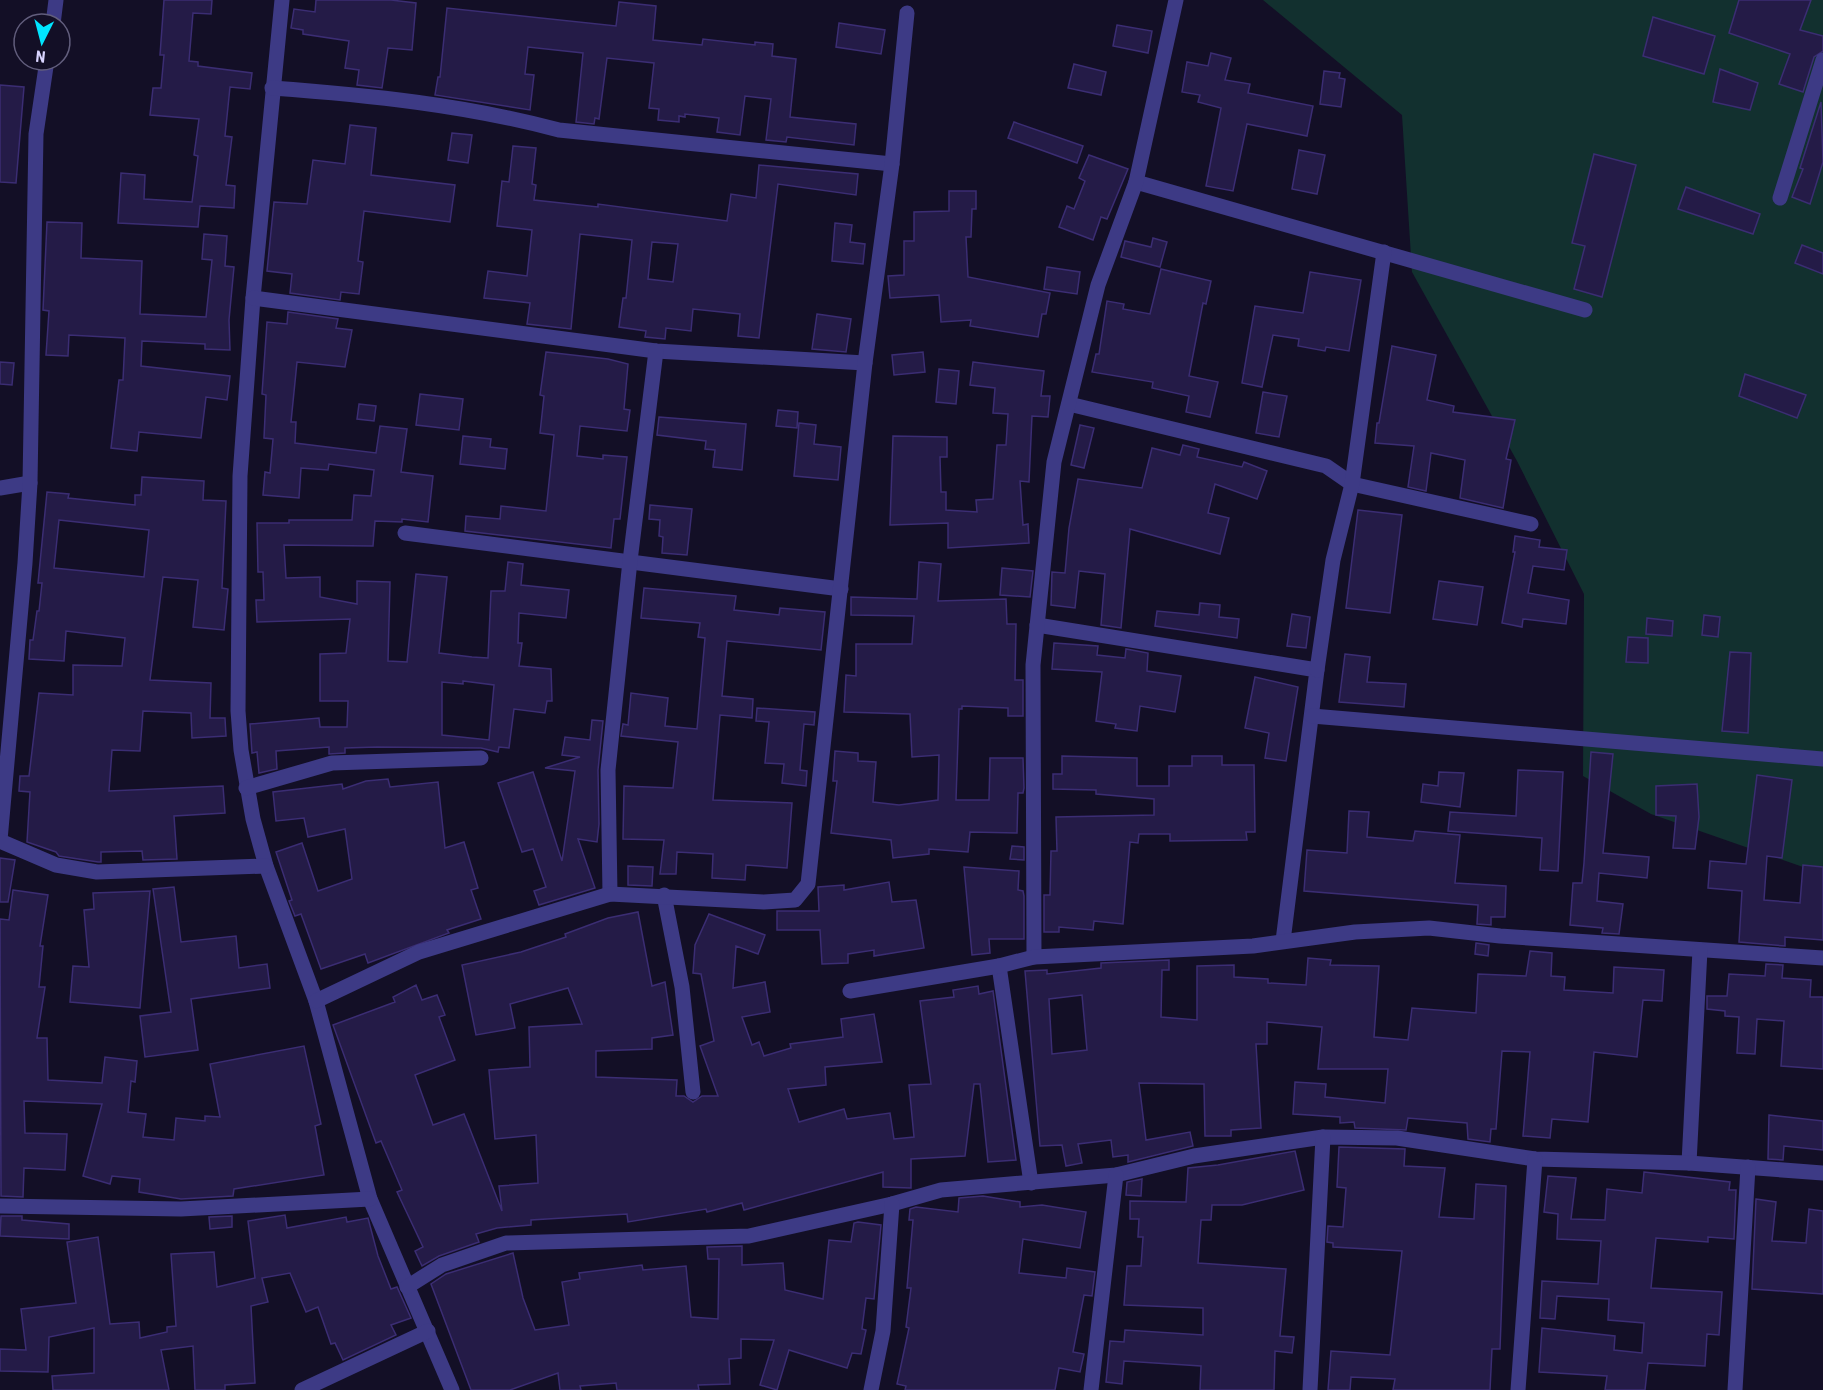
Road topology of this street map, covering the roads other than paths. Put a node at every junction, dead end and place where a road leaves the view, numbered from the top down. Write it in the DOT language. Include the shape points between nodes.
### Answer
graph roads {
  1 [pos="282,0"];
  2 [pos="1176,0"];
  3 [pos="907,13"];
  4 [pos="1823,60"];
  5 [pos="45,72"];
  6 [pos="272,88"];
  7 [pos="891,164"];
  8 [pos="1136,182"];
  9 [pos="1780,198"];
  10 [pos="1384,252"];
  11 [pos="253,298"];
  12 [pos="1585,310"];
  13 [pos="656,351"];
  14 [pos="865,363"];
  15 [pos="1069,404"];
  16 [pos="30,483"];
  17 [pos="1352,484"];
  18 [pos="0,488"];
  19 [pos="1531,524"];
  20 [pos="405,533"];
  21 [pos="630,561"];
  22 [pos="841,589"];
  23 [pos="1037,625"];
  24 [pos="1317,670"];
  25 [pos="1312,716"];
  26 [pos="481,758"];
  27 [pos="1823,759"];
  28 [pos="246,788"];
  29 [pos="0,841"];
  30 [pos="266,866"];
  31 [pos="610,894"];
  32 [pos="664,895"];
  33 [pos="1283,941"];
  34 [pos="1700,950"];
  35 [pos="1034,957"];
  36 [pos="1823,958"];
  37 [pos="999,966"];
  38 [pos="850,991"];
  39 [pos="316,1001"];
  40 [pos="693,1092"];
  41 [pos="1323,1137"];
  42 [pos="1535,1159"];
  43 [pos="1689,1162"];
  44 [pos="1748,1167"];
  45 [pos="1823,1173"];
  46 [pos="1116,1175"];
  47 [pos="1031,1183"];
  48 [pos="370,1199"];
  49 [pos="892,1204"];
  50 [pos="0,1206"];
  51 [pos="407,1287"];
  52 [pos="428,1331"];
  53 [pos="302,1390"];
  54 [pos="452,1390"];
  55 [pos="871,1390"];
  56 [pos="1091,1390"];
  57 [pos="1310,1390"];
  58 [pos="1518,1390"];
  59 [pos="1735,1390"];
  1 -- 6 [label="street"];
  2 -- 8 [label="street"];
  3 -- 7 [label="street"];
  4 -- 9 [label="street"];
  5 -- 16 [label="street" via="36,134"];
  6 -- 7 [label="street" via="363,95 462,109 559,130"];
  6 -- 11 [label="street"];
  7 -- 14 [label="street"];
  8 -- 10 [label="street"];
  8 -- 15 [label="street" via="1098,285"];
  10 -- 12 [label="street"];
  10 -- 17 [label="street"];
  11 -- 13 [label="street"];
  11 -- 28 [label="street" via="240,476 238,711"];
  13 -- 14 [label="street"];
  13 -- 21 [label="street"];
  14 -- 22 [label="street"];
  15 -- 17 [label="street" via="1326,466"];
  15 -- 23 [label="street" via="1054,462"];
  16 -- 18 [label="street"];
  16 -- 29 [label="street"];
  17 -- 19 [label="street"];
  17 -- 24 [label="street" via="1333,560"];
  20 -- 21 [label="street"];
  21 -- 22 [label="street"];
  21 -- 31 [label="street" via="608,770"];
  22 -- 32 [label="street" via="808,884 795,900 764,902"];
  23 -- 24 [label="street"];
  23 -- 35 [label="street" via="1033,665"];
  24 -- 25 [label="street"];
  25 -- 27 [label="street"];
  25 -- 33 [label="street"];
  26 -- 28 [label="street" via="332,763"];
  28 -- 30 [label="street"];
  29 -- 30 [label="street" via="56,866 97,872"];
  30 -- 39 [label="street"];
  31 -- 32 [label="street"];
  31 -- 39 [label="street" via="419,952"];
  32 -- 40 [label="street" via="682,987"];
  33 -- 34 [label="street" via="1429,928"];
  33 -- 35 [label="street"];
  34 -- 36 [label="street"];
  34 -- 43 [label="street"];
  35 -- 37 [label="street"];
  37 -- 38 [label="street"];
  37 -- 47 [label="street"];
  39 -- 48 [label="street"];
  41 -- 42 [label="street" via="1397,1138"];
  41 -- 46 [label="street" via="1194,1156"];
  41 -- 57 [label="street"];
  42 -- 43 [label="street"];
  42 -- 58 [label="street"];
  43 -- 44 [label="street"];
  44 -- 45 [label="street"];
  44 -- 59 [label="street"];
  46 -- 47 [label="street"];
  46 -- 56 [label="street"];
  47 -- 49 [label="street" via="941,1190"];
  48 -- 50 [label="street" via="181,1209"];
  48 -- 51 [label="street"];
  49 -- 51 [label="street" via="749,1236 506,1243 442,1265"];
  49 -- 55 [label="street" via="883,1331"];
  51 -- 52 [label="street"];
  52 -- 53 [label="street"];
  52 -- 54 [label="street"];
}
